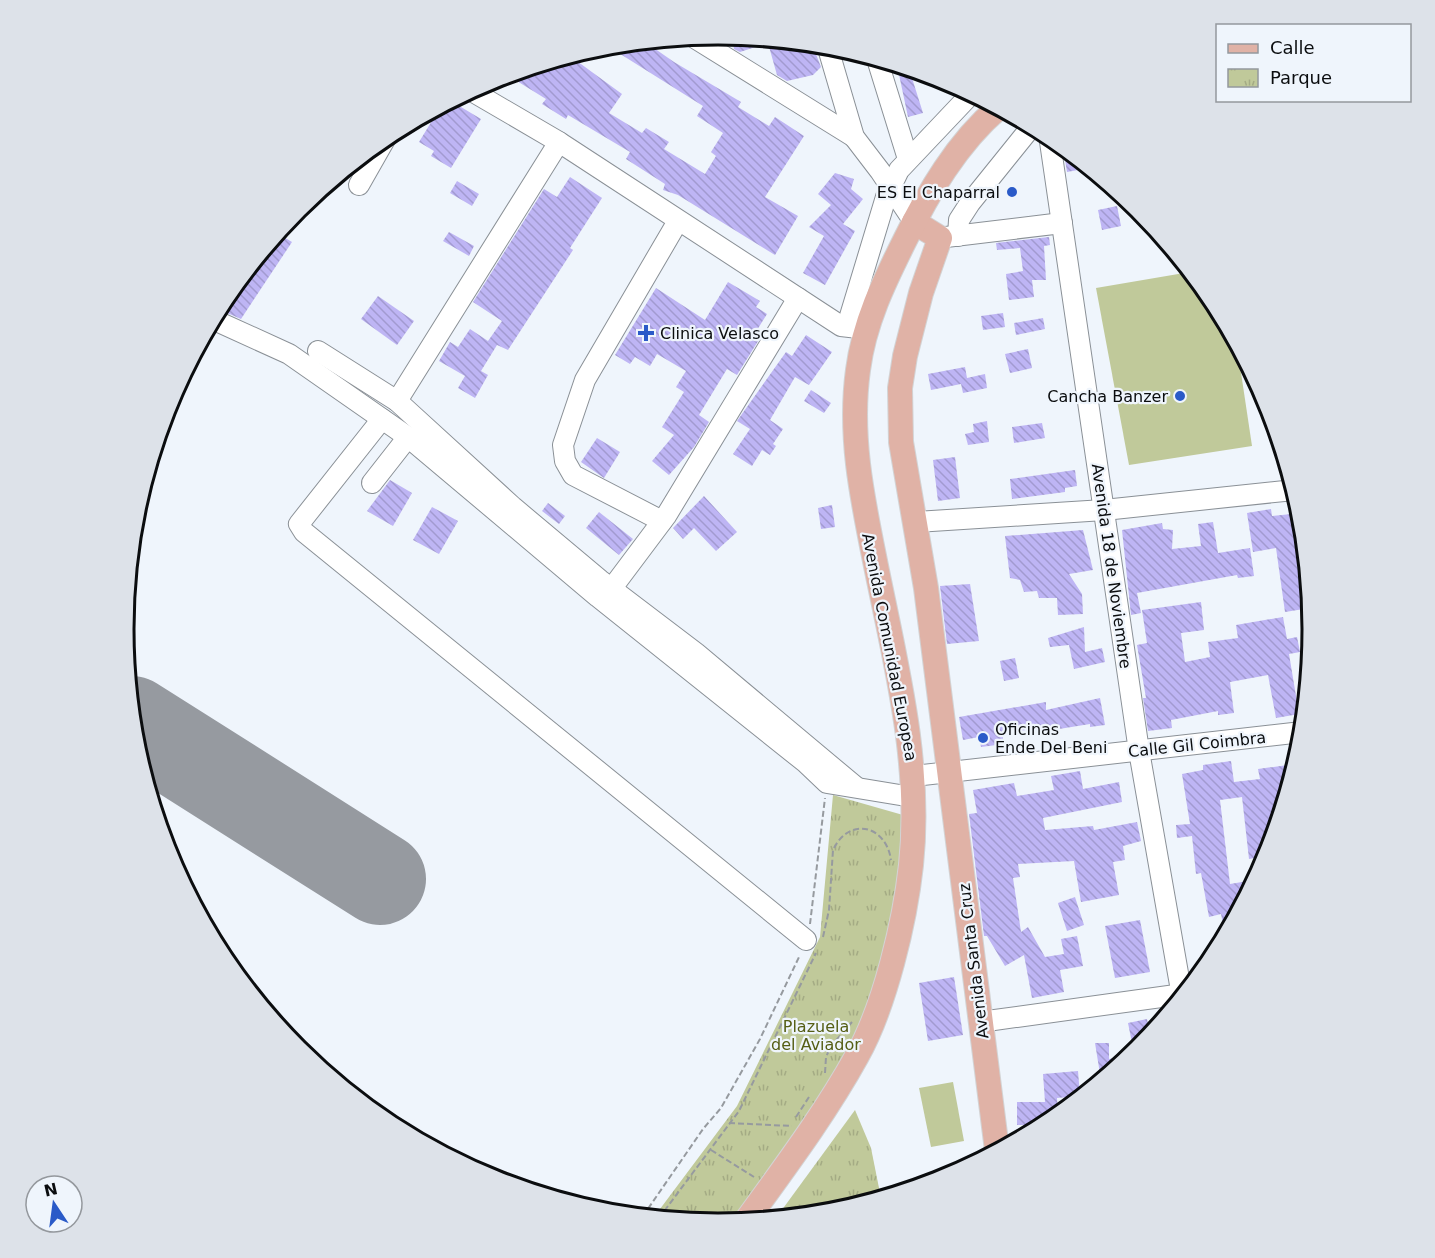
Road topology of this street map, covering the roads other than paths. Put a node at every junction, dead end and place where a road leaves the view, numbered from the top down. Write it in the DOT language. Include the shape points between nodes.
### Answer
graph roads {
  1 [pos="706,45"];
  2 [pos="830,56"];
  3 [pos="880,68"];
  4 [pos="480,96"];
  5 [pos="965,100"];
  6 [pos="993,114"];
  7 [pos="1026,133"];
  8 [pos="854,137"];
  9 [pos="559,142"];
  10 [pos="1051,150"];
  11 [pos="375,156"];
  12 [pos="908,159"];
  13 [pos="359,185"];
  14 [pos="890,188"];
  15 [pos="678,221"];
  16 [pos="914,222"];
  17 [pos="1062,223"];
  18 [pos="949,237"];
  19 [pos="798,298"];
  20 [pos="221,323"];
  21 [pos="857,327"];
  22 [pos="318,351"];
  23 [pos="397,401"];
  24 [pos="382,419"];
  25 [pos="408,437"];
  26 [pos="372,483"];
  27 [pos="1285,491"];
  28 [pos="1104,510"];
  29 [pos="662,521"];
  30 [pos="916,522"];
  31 [pos="612,588"];
  32 [pos="1292,733"];
  33 [pos="1139,750"];
  34 [pos="950,772"];
  35 [pos="857,787"];
  36 [pos="913,787"];
  37 [pos="814,945"];
  38 [pos="1180,986"];
  39 [pos="1172,996"];
  40 [pos="980,1022"];
  41 [pos="996,1142"];
  42 [pos="741,1212"];
  1 -- 8 [label="street"];
  2 -- 8 [label="street"];
  3 -- 12 [label="street"];
  4 -- 9 [label="street"];
  5 -- 12 [label="street"];
  6 -- 16 [label="main road, Avenida Comunidad Europea" via="968,140"];
  7 -- 18 [label="street" via="970,203"];
  8 -- 14 [label="street"];
  9 -- 15 [label="street"];
  9 -- 23 [label="street"];
  10 -- 17 [label="street, Avenida 18 de Noviembre"];
  11 -- 13 [label="street"];
  12 -- 14 [label="street"];
  14 -- 16 [label="street"];
  14 -- 21 [label="street"];
  15 -- 19 [label="street"];
  15 -- 29 [label="street" via="585,380 563,445 565,461 573,475"];
  16 -- 18 [label="main road"];
  16 -- 21 [label="main road, Avenida Comunidad Europea" via="877,297"];
  17 -- 18 [label="street"];
  17 -- 28 [label="street, Avenida 18 de Noviembre"];
  18 -- 30 [label="main road, Avenida Santa Cruz" via="921,293 900,388 901,442"];
  19 -- 21 [label="street" via="841,326"];
  19 -- 29 [label="street"];
  20 -- 24 [label="street" via="289,354"];
  21 -- 36 [label="main road, Avenida Comunidad Europea" via="855,453 904,709"];
  22 -- 23 [label="street"];
  23 -- 31 [label="street" via="513,507"];
  24 -- 25 [label="street"];
  24 -- 37 [label="street" via="299,524 304,532"];
  25 -- 26 [label="street"];
  25 -- 35 [label="street, Calle Gil Coimbra" via="827,783"];
  27 -- 28 [label="street"];
  28 -- 30 [label="street"];
  28 -- 33 [label="street, Avenida 18 de Noviembre"];
  29 -- 31 [label="street"];
  30 -- 34 [label="main road, Avenida Santa Cruz"];
  31 -- 35 [label="street"];
  32 -- 33 [label="street, Calle Gil Coimbra"];
  33 -- 34 [label="street, Calle Gil Coimbra"];
  33 -- 38 [label="street, Avenida 18 de Noviembre"];
  34 -- 36 [label="street, Calle Gil Coimbra"];
  34 -- 40 [label="main road, Avenida Santa Cruz"];
  35 -- 36 [label="street, Calle Gil Coimbra"];
  36 -- 42 [label="main road, Avenida Comunidad Europea" via="911,865 895,949 859,1053 788,1165"];
  39 -- 40 [label="street"];
  40 -- 41 [label="main road, Avenida Santa Cruz"];
}
